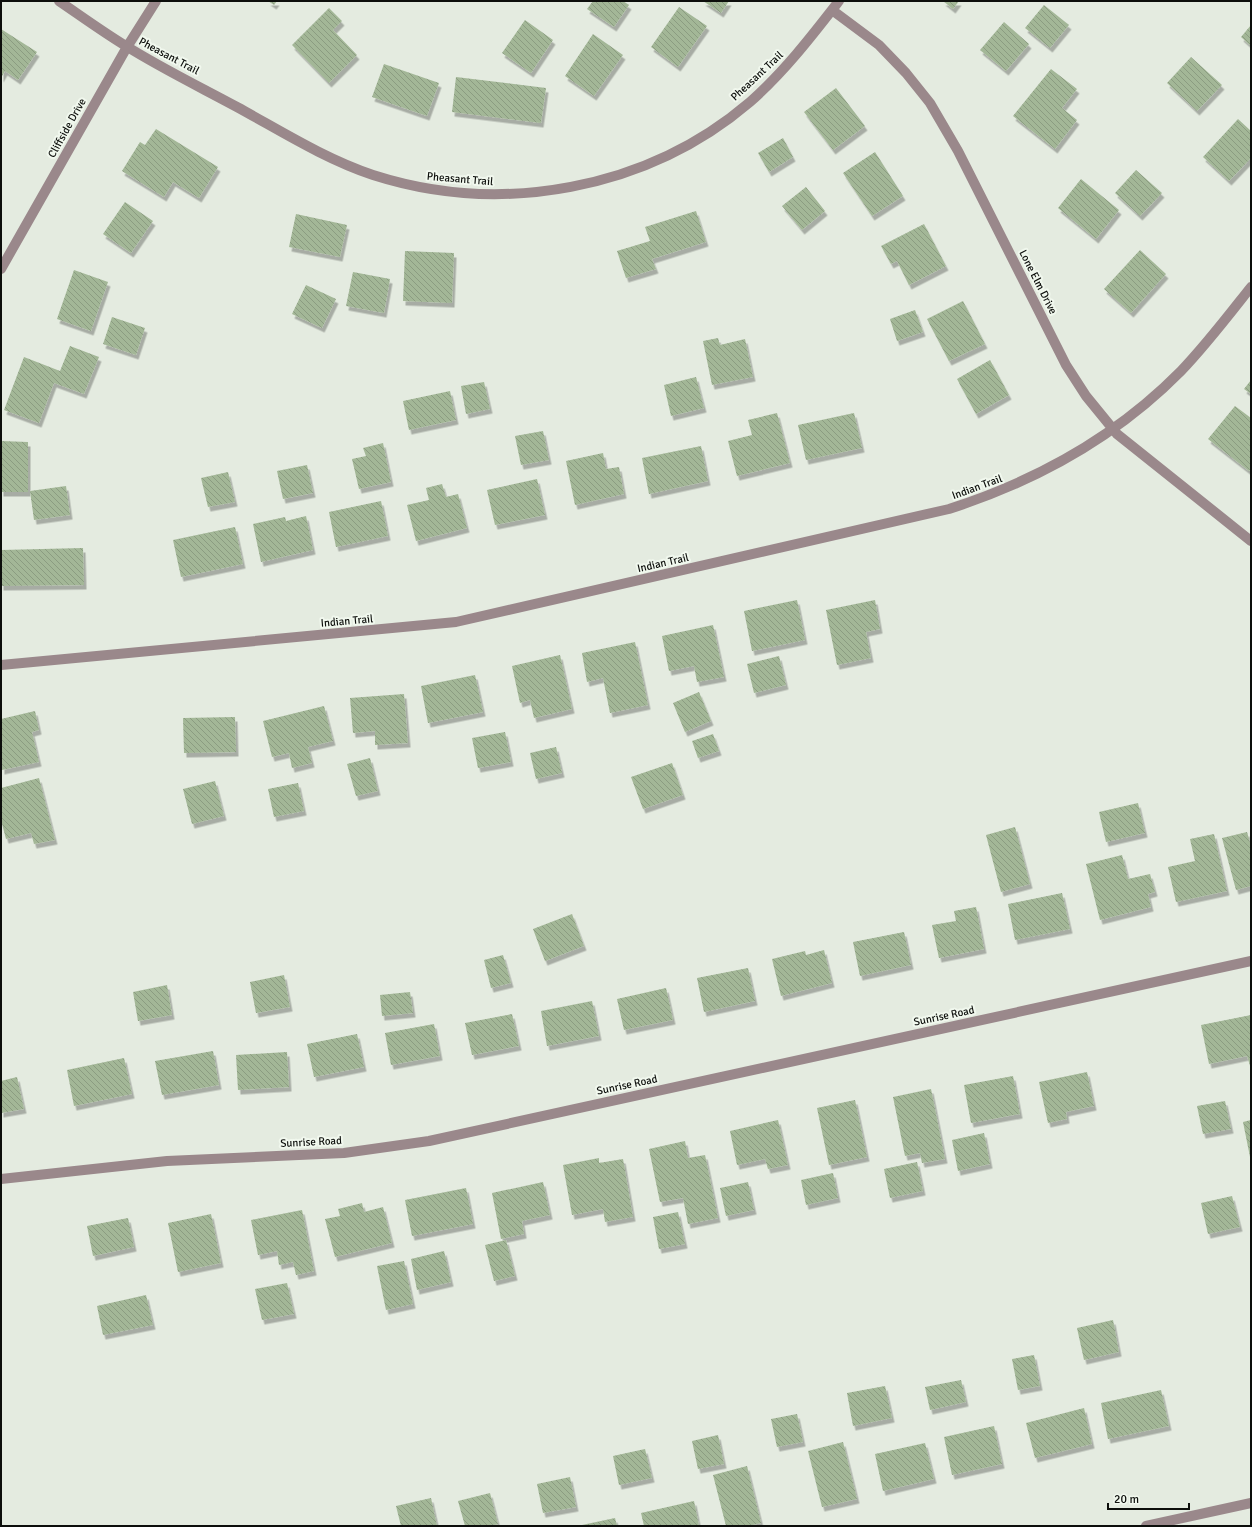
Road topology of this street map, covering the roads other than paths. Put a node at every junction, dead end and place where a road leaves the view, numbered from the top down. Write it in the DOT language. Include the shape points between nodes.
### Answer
graph roads {
  1 [pos="59,1"];
  2 [pos="156,1"];
  3 [pos="839,1"];
  4 [pos="832,10"];
  5 [pos="127,47"];
  6 [pos="1,269"];
  7 [pos="1251,287"];
  8 [pos="1114,428"];
  9 [pos="1251,541"];
  10 [pos="1,665"];
  11 [pos="1251,961"];
  12 [pos="1,1179"];
  13 [pos="1251,1503"];
  14 [pos="1146,1526"];
  1 -- 5 [label="street, Pheasant Trail"];
  2 -- 5 [label="street, Cliffside Drive"];
  3 -- 4 [label="street, Pheasant Trail"];
  4 -- 5 [label="street, Pheasant Trail" via="796,55 765,88 748,104 704,135 657,161 614,177 562,190 516,194 470,194 424,188 372,174 330,157"];
  4 -- 8 [label="street, Lone Elm Drive" via="879,45 930,103 958,151 1066,365 1086,396"];
  5 -- 6 [label="street, Cliffside Drive"];
  7 -- 8 [label="street, Indian Trail" via="1180,372"];
  8 -- 9 [label="street, Lone Elm Drive" via="1117,434"];
  8 -- 10 [label="street, Indian Trail" via="1049,469 983,498 949,509 456,622"];
  11 -- 12 [label="street, Sunrise Road" via="429,1141 344,1153 167,1161"];
  13 -- 14 [label="street"];
}
